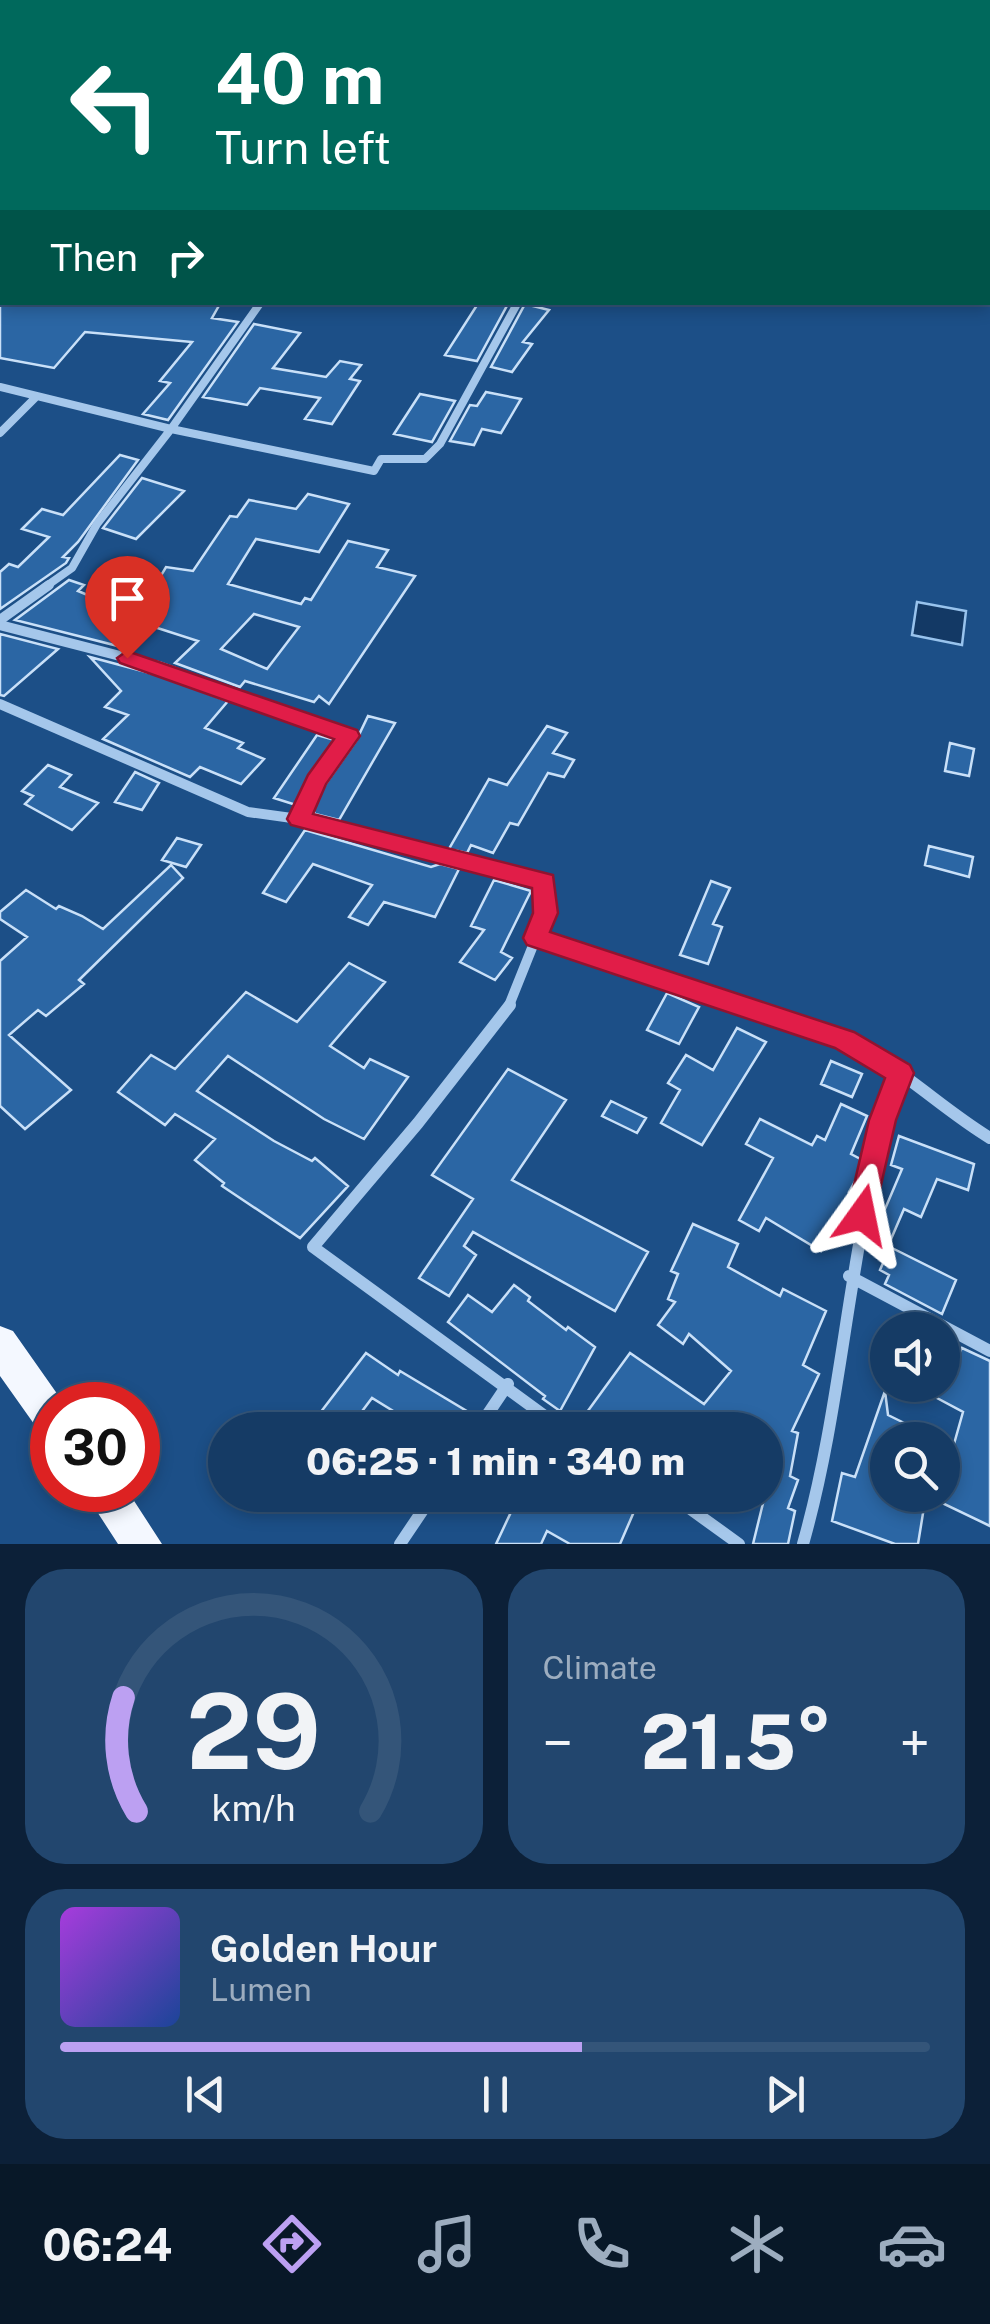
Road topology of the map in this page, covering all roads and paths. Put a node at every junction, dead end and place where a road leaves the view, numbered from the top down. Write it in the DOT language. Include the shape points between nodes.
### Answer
graph roads {
  1 [pos="259,305"];
  2 [pos="516,305"];
  3 [pos="0,387"];
  4 [pos="36,396"];
  5 [pos="172,429"];
  6 [pos="0,433"];
  7 [pos="0,623"];
  8 [pos="0,704"];
  9 [pos="299,819"];
  10 [pos="536,938"];
  11 [pos="901,1073"];
  12 [pos="990,1138"];
  13 [pos="849,1276"];
  14 [pos="0,1344"];
  15 [pos="990,1351"];
  16 [pos="508,1384"];
  17 [pos="30,1387"];
  18 [pos="489,1412"];
  19 [pos="542,1412"];
  20 [pos="119,1512"];
  21 [pos="422,1512"];
  22 [pos="695,1512"];
  23 [pos="142,1544"];
  24 [pos="400,1544"];
  25 [pos="739,1544"];
  26 [pos="803,1544"];
  1 -- 5 [label="street"];
  2 -- 5 [label="street" via="440,444 425,459 382,460 374,470"];
  3 -- 4 [label="street"];
  4 -- 5 [label="street"];
  4 -- 6 [label="street"];
  5 -- 7 [label="street" via="97,524 72,568"];
  7 -- 9 [label="street" via="159,666 349,736 316,781"];
  8 -- 9 [label="street" via="248,812"];
  9 -- 10 [label="street" via="544,882 546,913"];
  10 -- 11 [label="street" via="844,1040"];
  10 -- 16 [label="street" via="509,1007 314,1247 401,1315"];
  11 -- 12 [label="street"];
  11 -- 13 [label="street" via="882,1120"];
  13 -- 15 [label="street"];
  13 -- 26 [label="street" via="826,1460"];
  14 -- 17 [label="highway"];
  16 -- 18 [label="street"];
  16 -- 19 [label="street"];
  20 -- 23 [label="highway"];
  21 -- 24 [label="street"];
  22 -- 25 [label="street"];
}
